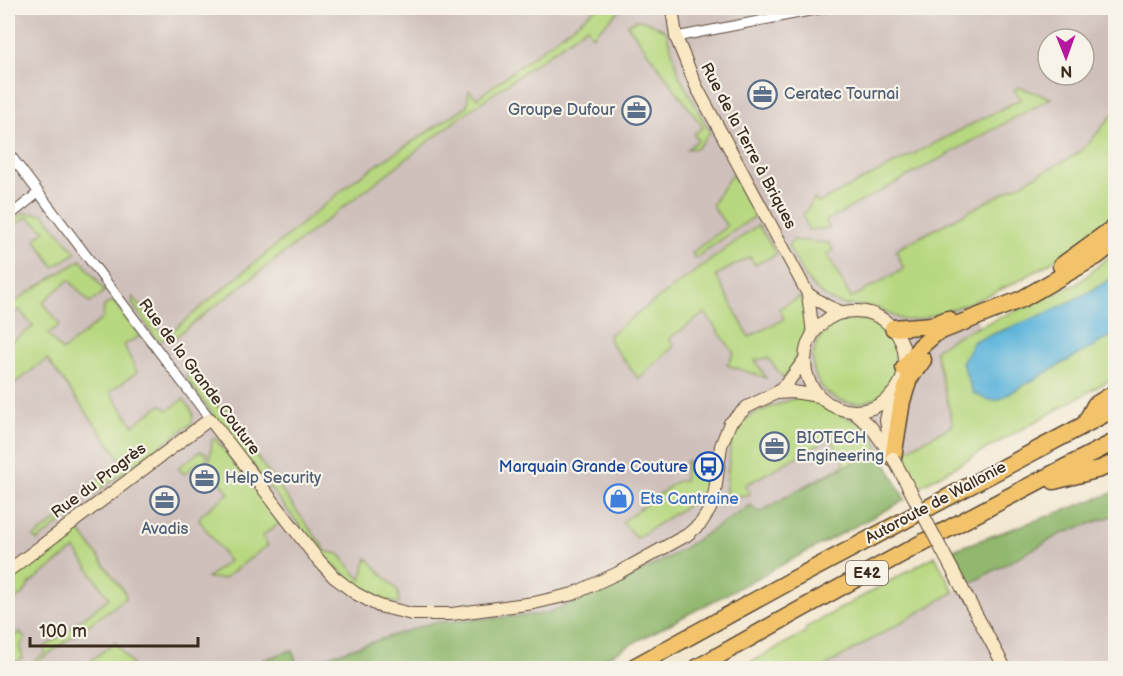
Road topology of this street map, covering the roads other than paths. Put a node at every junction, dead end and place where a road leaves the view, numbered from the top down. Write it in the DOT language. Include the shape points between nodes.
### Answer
graph roads {
  1 [pos="672,8"];
  2 [pos="825,8"];
  3 [pos="676,37"];
  4 [pos="8,152"];
  5 [pos="38,193"];
  6 [pos="8,217"];
  7 [pos="1116,226"];
  8 [pos="1116,241"];
  9 [pos="808,294"];
  10 [pos="843,313"];
  11 [pos="963,324"];
  12 [pos="893,328"];
  13 [pos="813,334"];
  14 [pos="805,358"];
  15 [pos="904,368"];
  16 [pos="1116,392"];
  17 [pos="776,393"];
  18 [pos="892,394"];
  19 [pos="819,396"];
  20 [pos="1116,408"];
  21 [pos="852,411"];
  22 [pos="210,419"];
  23 [pos="1085,424"];
  24 [pos="1116,441"];
  25 [pos="893,458"];
  26 [pos="1116,462"];
  27 [pos="1024,488"];
  28 [pos="8,571"];
  29 [pos="647,659"];
  30 [pos="621,669"];
  31 [pos="632,669"];
  32 [pos="697,669"];
  33 [pos="1005,669"];
  1 -- 3 [label="main road, Rue de la Terre à Briques"];
  2 -- 3 [label="street"];
  3 -- 9 [label="main road, Rue de la Terre à Briques" via="696,86"];
  4 -- 5 [label="street, Rue de la Grande Couture"];
  5 -- 6 [label="street"];
  5 -- 22 [label="street, Rue de la Grande Couture"];
  7 -- 12 [label="highway" via="1017,293 933,325"];
  8 -- 11 [label="highway" via="1058,280"];
  9 -- 10 [label="main road"];
  9 -- 13 [label="main road, Rue de la Terre à Briques"];
  10 -- 12 [label="main road" via="870,314"];
  10 -- 13 [label="main road" via="831,317"];
  11 -- 15 [label="highway" via="936,333"];
  11 -- 25 [label="highway" via="938,342 909,379"];
  12 -- 15 [label="main road" via="904,354"];
  13 -- 14 [label="main road"];
  14 -- 17 [label="main road, Rue de la Grande Couture"];
  14 -- 19 [label="main road" via="806,372"];
  15 -- 18 [label="main road"];
  16 -- 23 [label="highway" via="1095,405"];
  17 -- 19 [label="main road, Rue de la Grande Couture"];
  17 -- 22 [label="main road, Rue de la Grande Couture" via="747,407 730,423 721,446 710,509 687,535 573,594 452,614 412,614 379,606 334,578"];
  18 -- 21 [label="main road" via="867,410"];
  18 -- 25 [label="main road" via="886,420"];
  19 -- 21 [label="main road"];
  20 -- 23 [label="highway, Autoroute de Wallonie / E42"];
  21 -- 25 [label="main road" via="871,427"];
  22 -- 28 [label="main road, Rue du Progrès"];
  23 -- 29 [label="highway, Autoroute de Wallonie / E42"];
  24 -- 27 [label="highway, Autoroute de Wallonie / E42"];
  25 -- 33 [label="main road, bridge"];
  26 -- 27 [label="highway"];
  27 -- 32 [label="highway, Autoroute de Wallonie / E42"];
  29 -- 30 [label="highway"];
  29 -- 31 [label="highway, Autoroute de Wallonie / E42"];
}
